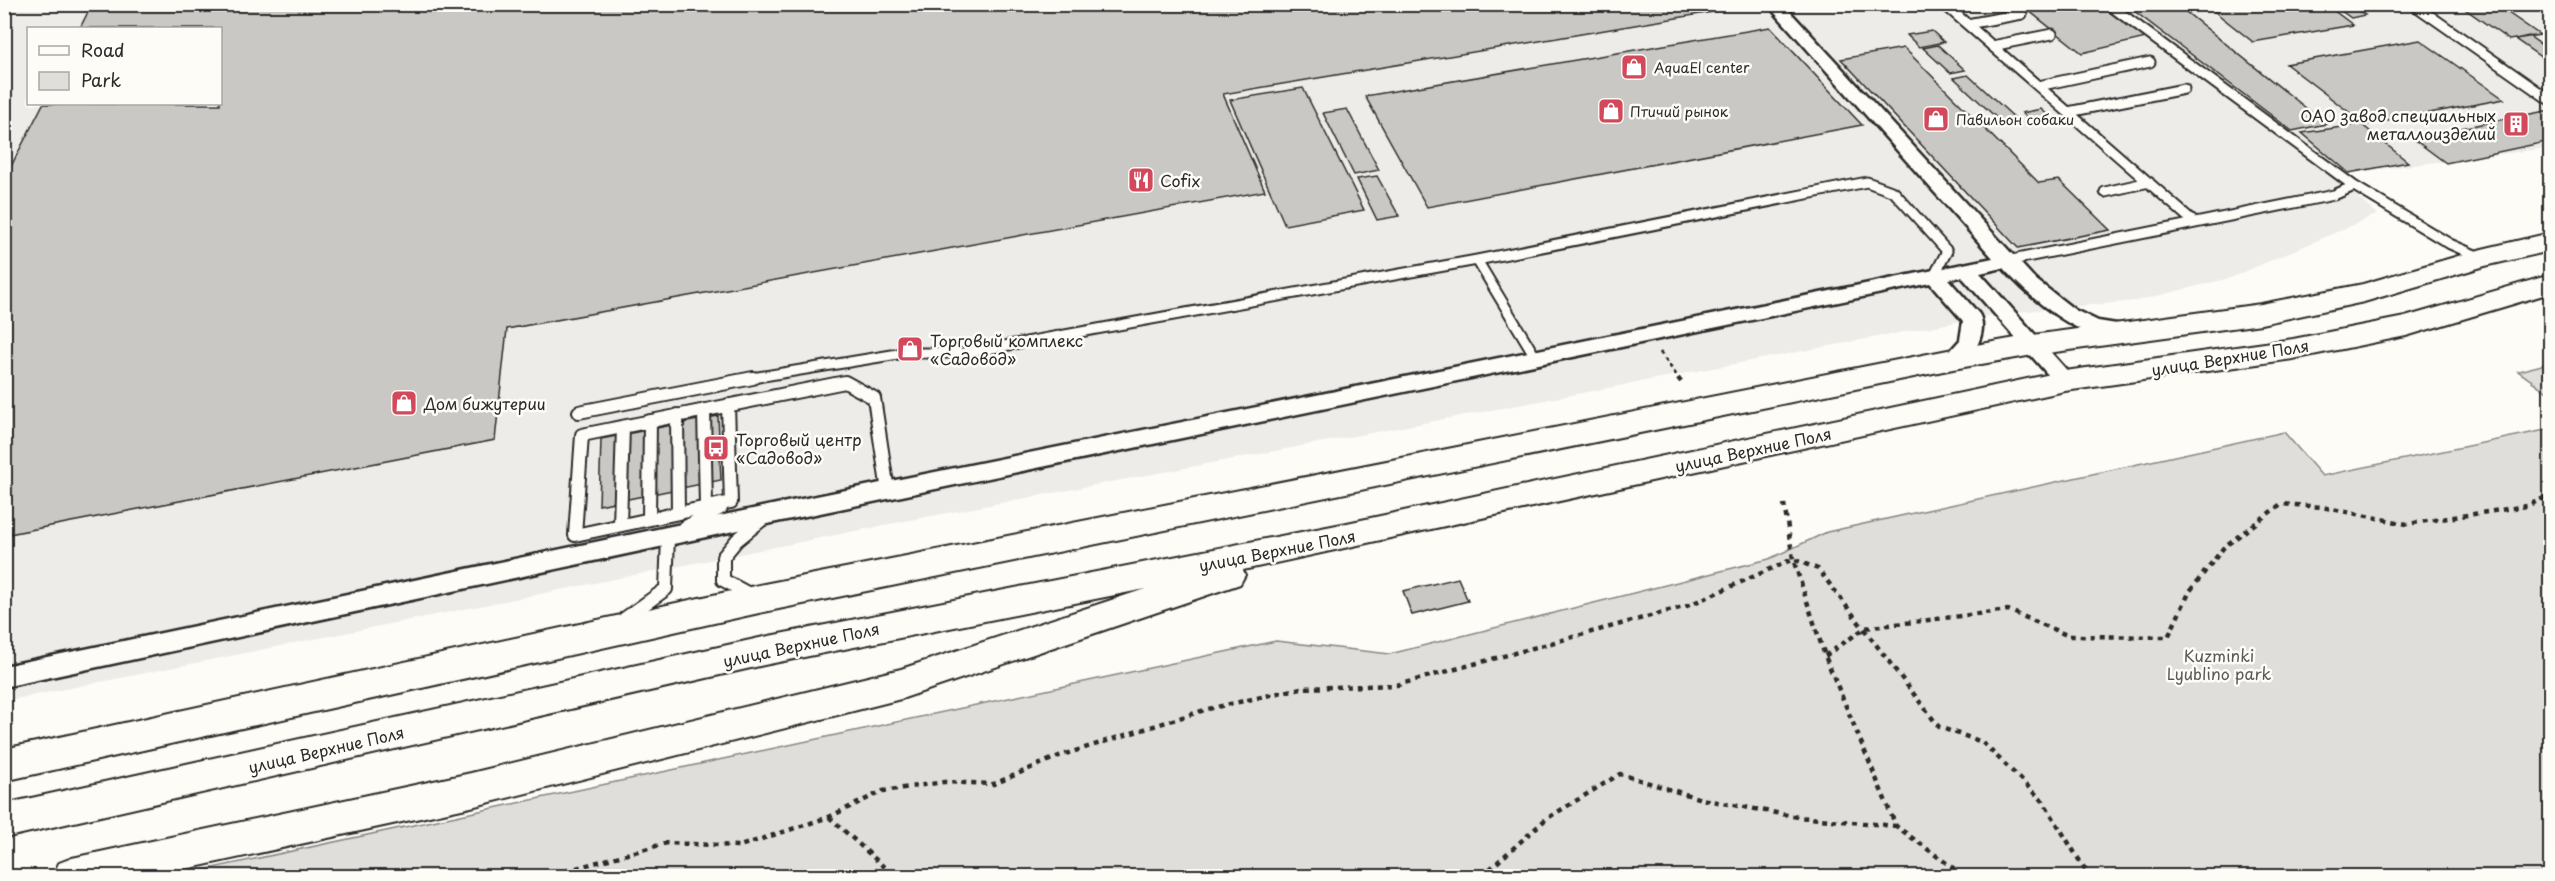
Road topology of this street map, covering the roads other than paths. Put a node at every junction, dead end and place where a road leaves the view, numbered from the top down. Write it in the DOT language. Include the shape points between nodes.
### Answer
graph roads {
  1 [pos="1774,4"];
  2 [pos="1944,4"];
  3 [pos="2108,4"];
  4 [pos="2413,4"];
  5 [pos="2022,14"];
  6 [pos="1967,24"];
  7 [pos="2052,34"];
  8 [pos="1992,46"];
  9 [pos="2150,62"];
  10 [pos="2038,86"];
  11 [pos="2184,89"];
  12 [pos="2550,100"];
  13 [pos="2068,112"];
  14 [pos="2149,182"];
  15 [pos="2354,186"];
  16 [pos="2105,192"];
  17 [pos="2195,223"];
  18 [pos="2550,242"];
  19 [pos="2482,258"];
  20 [pos="1477,260"];
  21 [pos="2007,261"];
  22 [pos="1966,269"];
  23 [pos="1934,276"];
  24 [pos="2550,284"];
  25 [pos="2134,333"];
  26 [pos="2033,345"];
  27 [pos="1536,358"];
  28 [pos="1953,359"];
  29 [pos="2065,381"];
  30 [pos="728,405"];
  31 [pos="704,410"];
  32 [pos="579,412"];
  33 [pos="677,415"];
  34 [pos="650,421"];
  35 [pos="623,427"];
  36 [pos="888,491"];
  37 [pos="731,502"];
  38 [pos="706,507"];
  39 [pos="678,513"];
  40 [pos="767,515"];
  41 [pos="649,519"];
  42 [pos="620,525"];
  43 [pos="1347,536"];
  44 [pos="668,537"];
  45 [pos="759,599"];
  46 [pos="607,632"];
  47 [pos="4,677"];
  48 [pos="4,765"];
  49 [pos="4,821"];
  50 [pos="72,876"];
  1 -- 21 [label="street"];
  2 -- 6 [label="lane"];
  3 -- 15 [label="lane"];
  4 -- 12 [label="lane"];
  5 -- 6 [label="lane"];
  6 -- 8 [label="lane"];
  7 -- 8 [label="lane"];
  8 -- 10 [label="lane"];
  9 -- 10 [label="lane"];
  10 -- 13 [label="lane"];
  11 -- 13 [label="lane"];
  13 -- 14 [label="lane"];
  14 -- 16 [label="lane"];
  14 -- 17 [label="lane"];
  15 -- 17 [label="lane" via="2334,195"];
  15 -- 19 [label="lane" via="2450,244"];
  17 -- 21 [label="lane"];
  18 -- 19 [label="main road"];
  19 -- 25 [label="main road" via="2364,293 2261,314"];
  20 -- 23 [label="lane" via="1867,182 1894,192 1947,251"];
  20 -- 27 [label="lane"];
  20 -- 32 [label="lane" via="965,353 904,353"];
  21 -- 22 [label="street"];
  21 -- 25 [label="street" via="2028,284 2068,315 2094,327"];
  22 -- 23 [label="street"];
  22 -- 26 [label="street"];
  23 -- 27 [label="street"];
  23 -- 28 [label="street" via="1974,326 1966,349"];
  24 -- 29 [label="main road, улица Верхние Поля" via="2406,326 2293,349"];
  25 -- 26 [label="main road"];
  26 -- 28 [label="main road"];
  26 -- 29 [label="street"];
  27 -- 36 [label="street"];
  28 -- 45 [label="main road"];
  29 -- 43 [label="main road, улица Верхние Поля"];
  30 -- 31 [label="lane"];
  30 -- 36 [label="lane" via="845,382 874,398"];
  30 -- 37 [label="lane"];
  31 -- 33 [label="lane"];
  31 -- 38 [label="lane"];
  33 -- 34 [label="lane"];
  33 -- 39 [label="lane"];
  34 -- 35 [label="lane"];
  34 -- 41 [label="lane"];
  35 -- 42 [label="lane"];
  35 -- 42 [label="lane" via="582,435 575,535"];
  36 -- 40 [label="street"];
  37 -- 38 [label="lane"];
  37 -- 44 [label="lane"];
  38 -- 39 [label="lane"];
  39 -- 41 [label="lane"];
  40 -- 44 [label="street"];
  40 -- 45 [label="lane" via="723,557 723,580"];
  41 -- 42 [label="lane"];
  43 -- 49 [label="main road, улица Верхние Поля" via="764,651"];
  43 -- 50 [label="main road" via="901,684 471,790"];
  44 -- 46 [label="lane" via="666,589"];
  44 -- 47 [label="street"];
  45 -- 46 [label="main road"];
  46 -- 48 [label="main road"];
}
